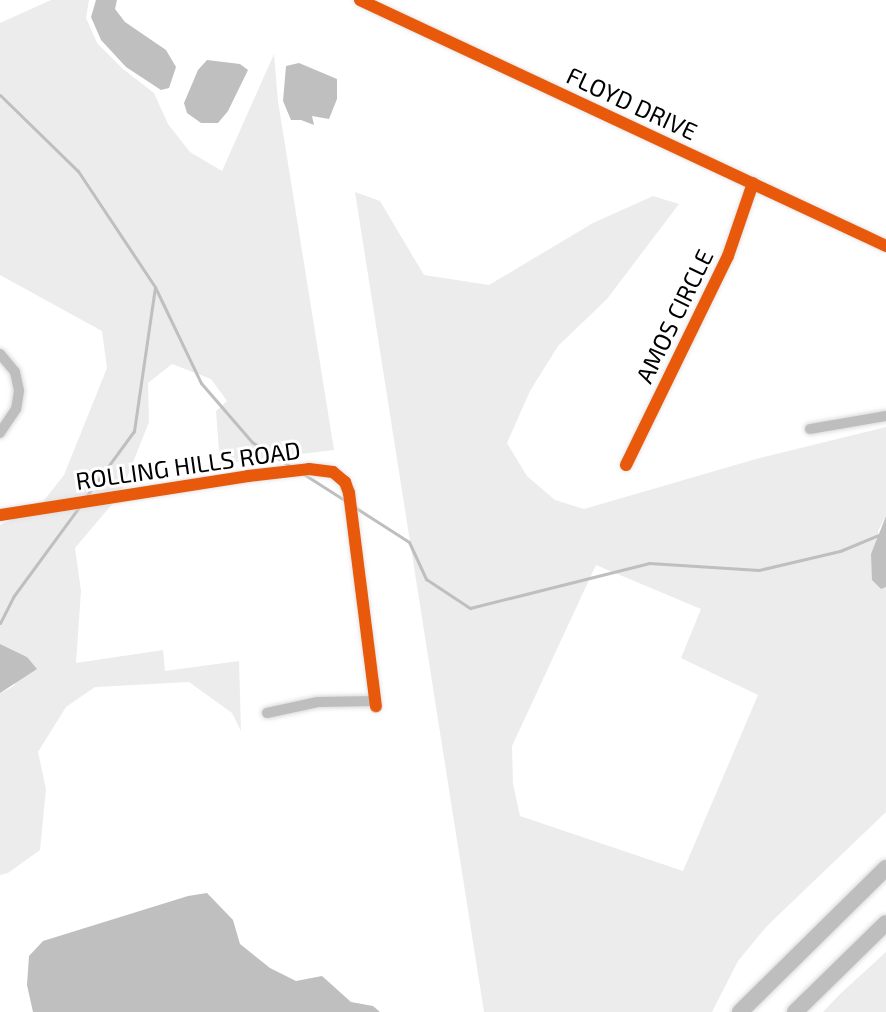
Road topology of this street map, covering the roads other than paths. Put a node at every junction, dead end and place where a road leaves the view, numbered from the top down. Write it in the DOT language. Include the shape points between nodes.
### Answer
graph roads {
  1 [pos="360,0"];
  2 [pos="753,183"];
  3 [pos="886,246"];
  4 [pos="0,354"];
  5 [pos="886,416"];
  6 [pos="810,429"];
  7 [pos="0,433"];
  8 [pos="626,465"];
  9 [pos="0,515"];
  10 [pos="267,713"];
  11 [pos="886,868"];
  12 [pos="886,923"];
  13 [pos="740,1012"];
  14 [pos="795,1012"];
  1 -- 2 [label="street, FLOYD DRIVE"];
  2 -- 3 [label="street, FLOYD DRIVE"];
  2 -- 8 [label="street, AMOS CIRCLE" via="728,256"];
  4 -- 7 [label="street" via="15,372 19,391 16,409"];
  5 -- 6 [label="street"];
  9 -- 10 [label="street, ROLLING HILLS ROAD" via="216,480 309,469 333,472 349,493 376,703 318,702"];
  11 -- 13 [label="highway"];
  12 -- 14 [label="highway"];
}
